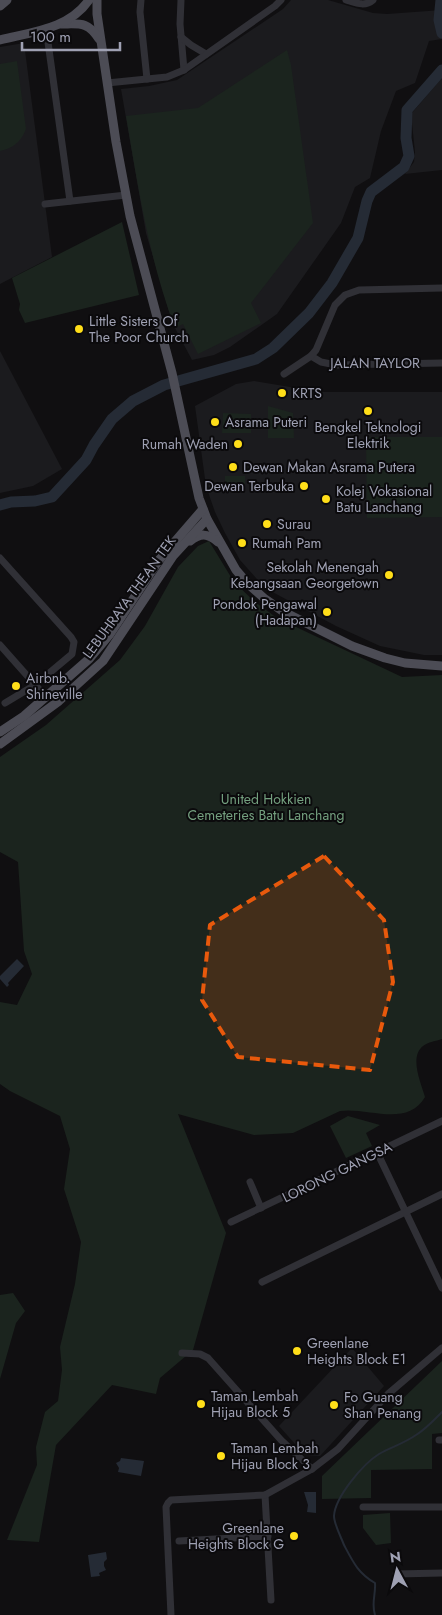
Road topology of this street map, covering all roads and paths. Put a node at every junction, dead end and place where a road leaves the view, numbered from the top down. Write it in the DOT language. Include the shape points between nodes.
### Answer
graph roads {
  1 [pos="7,0"];
  2 [pos="89,0"];
  3 [pos="97,0"];
  4 [pos="141,0"];
  5 [pos="181,0"];
  6 [pos="281,0"];
  7 [pos="346,0"];
  8 [pos="373,0"];
  9 [pos="0,6"];
  10 [pos="60,24"];
  11 [pos="46,28"];
  12 [pos="0,35"];
  13 [pos="20,35"];
  14 [pos="181,36"];
  15 [pos="0,40"];
  16 [pos="101,44"];
  17 [pos="206,54"];
  18 [pos="184,70"];
  19 [pos="147,79"];
  20 [pos="107,83"];
  21 [pos="126,195"];
  22 [pos="70,201"];
  23 [pos="45,204"];
  24 [pos="442,287"];
  25 [pos="442,296"];
  26 [pos="311,356"];
  27 [pos="442,363"];
  28 [pos="284,374"];
  29 [pos="202,509"];
  30 [pos="207,519"];
  31 [pos="222,545"];
  32 [pos="182,547"];
  33 [pos="0,558"];
  34 [pos="0,646"];
  35 [pos="442,666"];
  36 [pos="35,685"];
  37 [pos="46,697"];
  38 [pos="5,703"];
  39 [pos="0,732"];
  40 [pos="0,744"];
  41 [pos="442,1121"];
  42 [pos="377,1152"];
  43 [pos="250,1182"];
  44 [pos="442,1194"];
  45 [pos="261,1208"];
  46 [pos="406,1212"];
  47 [pos="231,1222"];
  48 [pos="262,1282"];
  49 [pos="442,1288"];
  50 [pos="442,1348"];
  51 [pos="182,1353"];
  52 [pos="312,1469"];
  53 [pos="265,1495"];
  54 [pos="364,1507"];
  55 [pos="442,1507"];
  56 [pos="268,1536"];
  57 [pos="179,1541"];
  58 [pos="442,1573"];
  59 [pos="396,1574"];
  60 [pos="271,1600"];
  61 [pos="171,1615"];
  1 -- 9 [label="main road"];
  2 -- 10 [label="main road"];
  3 -- 16 [label="main road"];
  4 -- 19 [label="street"];
  5 -- 14 [label="street"];
  6 -- 17 [label="street"];
  7 -- 8 [label="street" via="363,5"];
  10 -- 11 [label="main road"];
  10 -- 16 [label="main road" via="88,26"];
  11 -- 13 [label="main road"];
  11 -- 22 [label="street"];
  12 -- 13 [label="main road"];
  13 -- 15 [label="main road"];
  14 -- 17 [label="street"];
  14 -- 18 [label="street"];
  16 -- 20 [label="main road"];
  17 -- 18 [label="street"];
  18 -- 19 [label="street" via="167,77"];
  19 -- 20 [label="street"];
  20 -- 21 [label="main road"];
  21 -- 22 [label="street"];
  21 -- 29 [label="main road" via="172,373"];
  22 -- 23 [label="street"];
  24 -- 25 [label="street"];
  24 -- 26 [label="street" via="359,290 345,294 335,305"];
  26 -- 27 [label="street, JALAN TAYLOR" via="320,362 336,365"];
  26 -- 28 [label="street"];
  29 -- 30 [label="main road"];
  29 -- 37 [label="main road, LEBUHRAYA THEAN TEK" via="158,560 99,648"];
  30 -- 31 [label="main road"];
  30 -- 32 [label="main road, LEBUHRAYA THEAN TEK"];
  31 -- 32 [label="main road" via="204,534"];
  31 -- 35 [label="main road" via="248,584 299,620 368,653 405,663"];
  32 -- 40 [label="main road, LEBUHRAYA THEAN TEK" via="103,661 59,701"];
  33 -- 36 [label="street" via="74,642 72,654"];
  34 -- 36 [label="street"];
  36 -- 37 [label="street"];
  36 -- 38 [label="street"];
  37 -- 39 [label="main road, LEBUHRAYA THEAN TEK"];
  41 -- 42 [label="street, LORONG GANGSA"];
  42 -- 45 [label="street, LORONG GANGSA"];
  42 -- 46 [label="street"];
  43 -- 45 [label="street"];
  44 -- 46 [label="street"];
  45 -- 47 [label="street, LORONG GANGSA"];
  46 -- 48 [label="street"];
  46 -- 49 [label="street"];
  50 -- 52 [label="street" via="388,1394 338,1449"];
  51 -- 52 [label="street" via="208,1358 281,1440"];
  52 -- 53 [label="street"];
  53 -- 56 [label="street"];
  53 -- 61 [label="street" via="171,1500 168,1503"];
  54 -- 55 [label="street"];
  56 -- 57 [label="street"];
  56 -- 60 [label="street"];
  58 -- 59 [label="street"];
}
